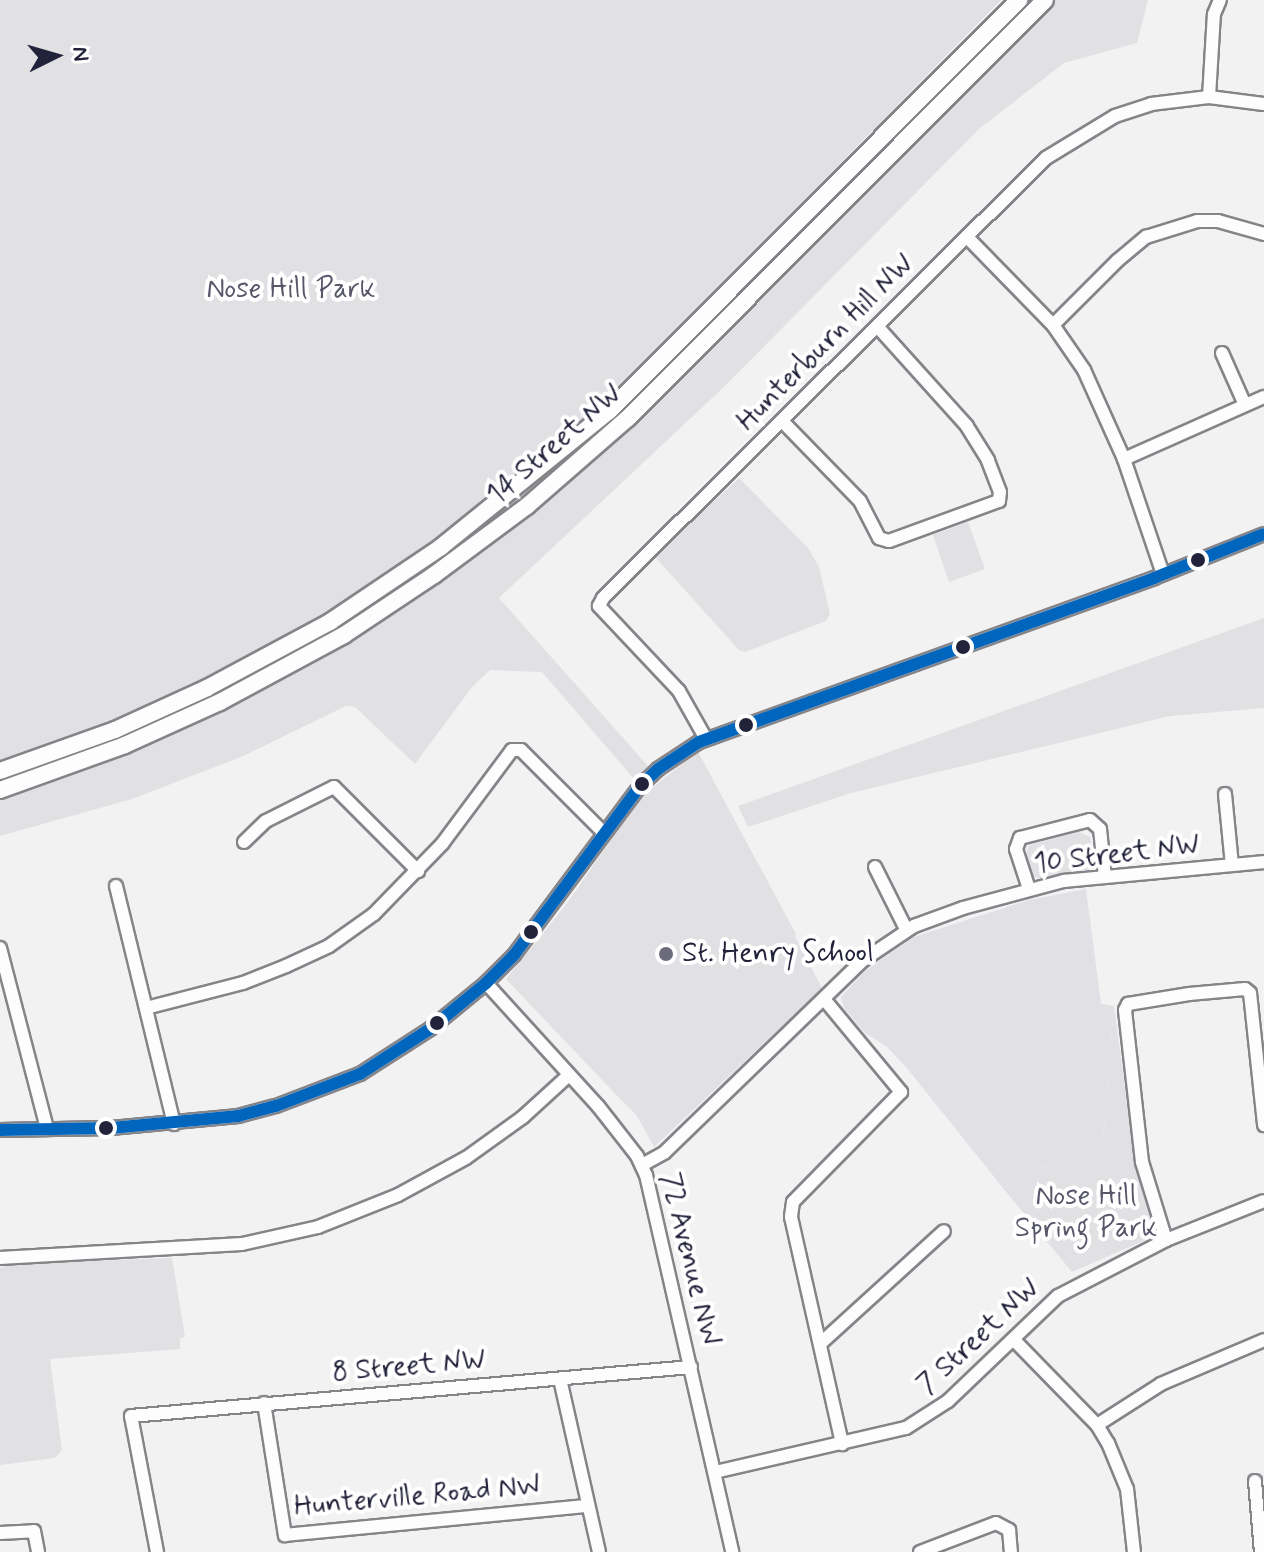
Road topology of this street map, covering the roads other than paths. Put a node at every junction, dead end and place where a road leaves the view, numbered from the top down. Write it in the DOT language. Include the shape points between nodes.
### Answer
graph roads {
  1 [pos="1019,0"];
  2 [pos="1045,0"];
  3 [pos="1220,0"];
  4 [pos="1209,97"];
  5 [pos="1264,104"];
  6 [pos="1264,234"];
  7 [pos="967,237"];
  8 [pos="1053,325"];
  9 [pos="878,327"];
  10 [pos="1222,353"];
  11 [pos="1264,397"];
  12 [pos="1245,405"];
  13 [pos="783,422"];
  14 [pos="1124,459"];
  15 [pos="1264,534"];
  16 [pos="1163,574"];
  17 [pos="706,739"];
  18 [pos="0,771"];
  19 [pos="0,790"];
  20 [pos="1225,794"];
  21 [pos="604,833"];
  22 [pos="244,842"];
  23 [pos="1264,862"];
  24 [pos="1232,865"];
  25 [pos="875,867"];
  26 [pos="418,871"];
  27 [pos="1105,877"];
  28 [pos="116,886"];
  29 [pos="1029,889"];
  30 [pos="906,929"];
  31 [pos="0,948"];
  32 [pos="486,983"];
  33 [pos="824,999"];
  34 [pos="146,1008"];
  35 [pos="569,1075"];
  36 [pos="174,1124"];
  37 [pos="1264,1125"];
  38 [pos="47,1129"];
  39 [pos="0,1130"];
  40 [pos="642,1165"];
  41 [pos="1264,1201"];
  42 [pos="944,1231"];
  43 [pos="1166,1240"];
  44 [pos="0,1258"];
  45 [pos="1013,1339"];
  46 [pos="1264,1340"];
  47 [pos="821,1343"];
  48 [pos="691,1367"];
  49 [pos="560,1379"];
  50 [pos="264,1403"];
  51 [pos="1097,1425"];
  52 [pos="842,1444"];
  53 [pos="715,1472"];
  54 [pos="1255,1481"];
  55 [pos="588,1506"];
  56 [pos="0,1533"];
  57 [pos="38,1552"];
  58 [pos="157,1552"];
  59 [pos="599,1552"];
  60 [pos="732,1552"];
  61 [pos="920,1552"];
  62 [pos="1011,1552"];
  63 [pos="1134,1552"];
  64 [pos="1261,1552"];
  1 -- 18 [label="main road, 14 Street NW" via="609,411 441,547 330,622 207,688 115,730"];
  2 -- 19 [label="main road, 14 Street NW" via="628,418 527,506 344,635 220,702 111,751"];
  3 -- 4 [label="street" via="1214,14"];
  4 -- 5 [label="street, Hunterburn Hill NW"];
  4 -- 7 [label="street, Hunterburn Hill NW" via="1151,104 1079,135 1046,158"];
  6 -- 8 [label="street" via="1218,221 1197,221 1146,237"];
  7 -- 8 [label="street"];
  7 -- 9 [label="street, Hunterburn Hill NW"];
  8 -- 14 [label="street" via="1084,370"];
  9 -- 13 [label="street, Hunterburn Hill NW"];
  9 -- 13 [label="street" via="967,426 988,460 999,501 889,541 879,538 860,501"];
  10 -- 12 [label="street"];
  11 -- 12 [label="street"];
  12 -- 14 [label="street"];
  13 -- 17 [label="street, Hunterburn Hill NW" via="599,606 679,691"];
  14 -- 16 [label="street"];
  15 -- 16 [label="street"];
  16 -- 17 [label="street"];
  17 -- 21 [label="street" via="658,769"];
  20 -- 24 [label="street"];
  21 -- 26 [label="street" via="521,750 512,750"];
  21 -- 32 [label="street" via="514,955"];
  22 -- 26 [label="street" via="266,821 334,787"];
  23 -- 24 [label="street, 10 Street NW"];
  24 -- 27 [label="street, 10 Street NW"];
  25 -- 30 [label="street"];
  26 -- 34 [label="street" via="374,914 329,946 243,983"];
  27 -- 29 [label="street, 10 Street NW"];
  27 -- 29 [label="street" via="1100,829 1090,820 1020,838 1016,849"];
  28 -- 34 [label="street"];
  29 -- 30 [label="street, 10 Street NW"];
  30 -- 33 [label="street, 10 Street NW" via="878,947"];
  31 -- 38 [label="street"];
  32 -- 35 [label="street, 72 Avenue NW"];
  32 -- 36 [label="street" via="430,1029 360,1074 276,1106"];
  33 -- 40 [label="street, 10 Street NW" via="665,1152"];
  33 -- 47 [label="street" via="901,1092 793,1202 791,1217"];
  34 -- 36 [label="street"];
  35 -- 40 [label="street, 72 Avenue NW"];
  35 -- 44 [label="street" via="466,1158 398,1195 318,1227 242,1244"];
  36 -- 38 [label="street"];
  37 -- 43 [label="street" via="1250,993 1245,989 1189,994 1128,1004 1142,1162"];
  38 -- 39 [label="street"];
  40 -- 48 [label="street, 72 Avenue NW"];
  41 -- 43 [label="street, 7 Street NW"];
  42 -- 47 [label="street"];
  43 -- 45 [label="street, 7 Street NW" via="1058,1296"];
  45 -- 51 [label="street"];
  45 -- 52 [label="street, 7 Street NW" via="927,1417 900,1430"];
  46 -- 51 [label="street" via="1161,1384"];
  47 -- 52 [label="street"];
  48 -- 49 [label="street, 8 Street NW"];
  48 -- 53 [label="street, 72 Avenue NW"];
  49 -- 50 [label="street, 8 Street NW"];
  49 -- 55 [label="street"];
  50 -- 55 [label="street, Hunterville Road NW" via="285,1535"];
  50 -- 58 [label="street, 8 Street NW" via="131,1416"];
  51 -- 63 [label="street" via="1127,1489"];
  52 -- 53 [label="street, 7 Street NW"];
  53 -- 60 [label="street, 72 Avenue NW"];
  54 -- 64 [label="street"];
  55 -- 59 [label="street"];
  56 -- 57 [label="street" via="34,1531"];
  61 -- 62 [label="street" via="996,1523 1009,1530"];
}
